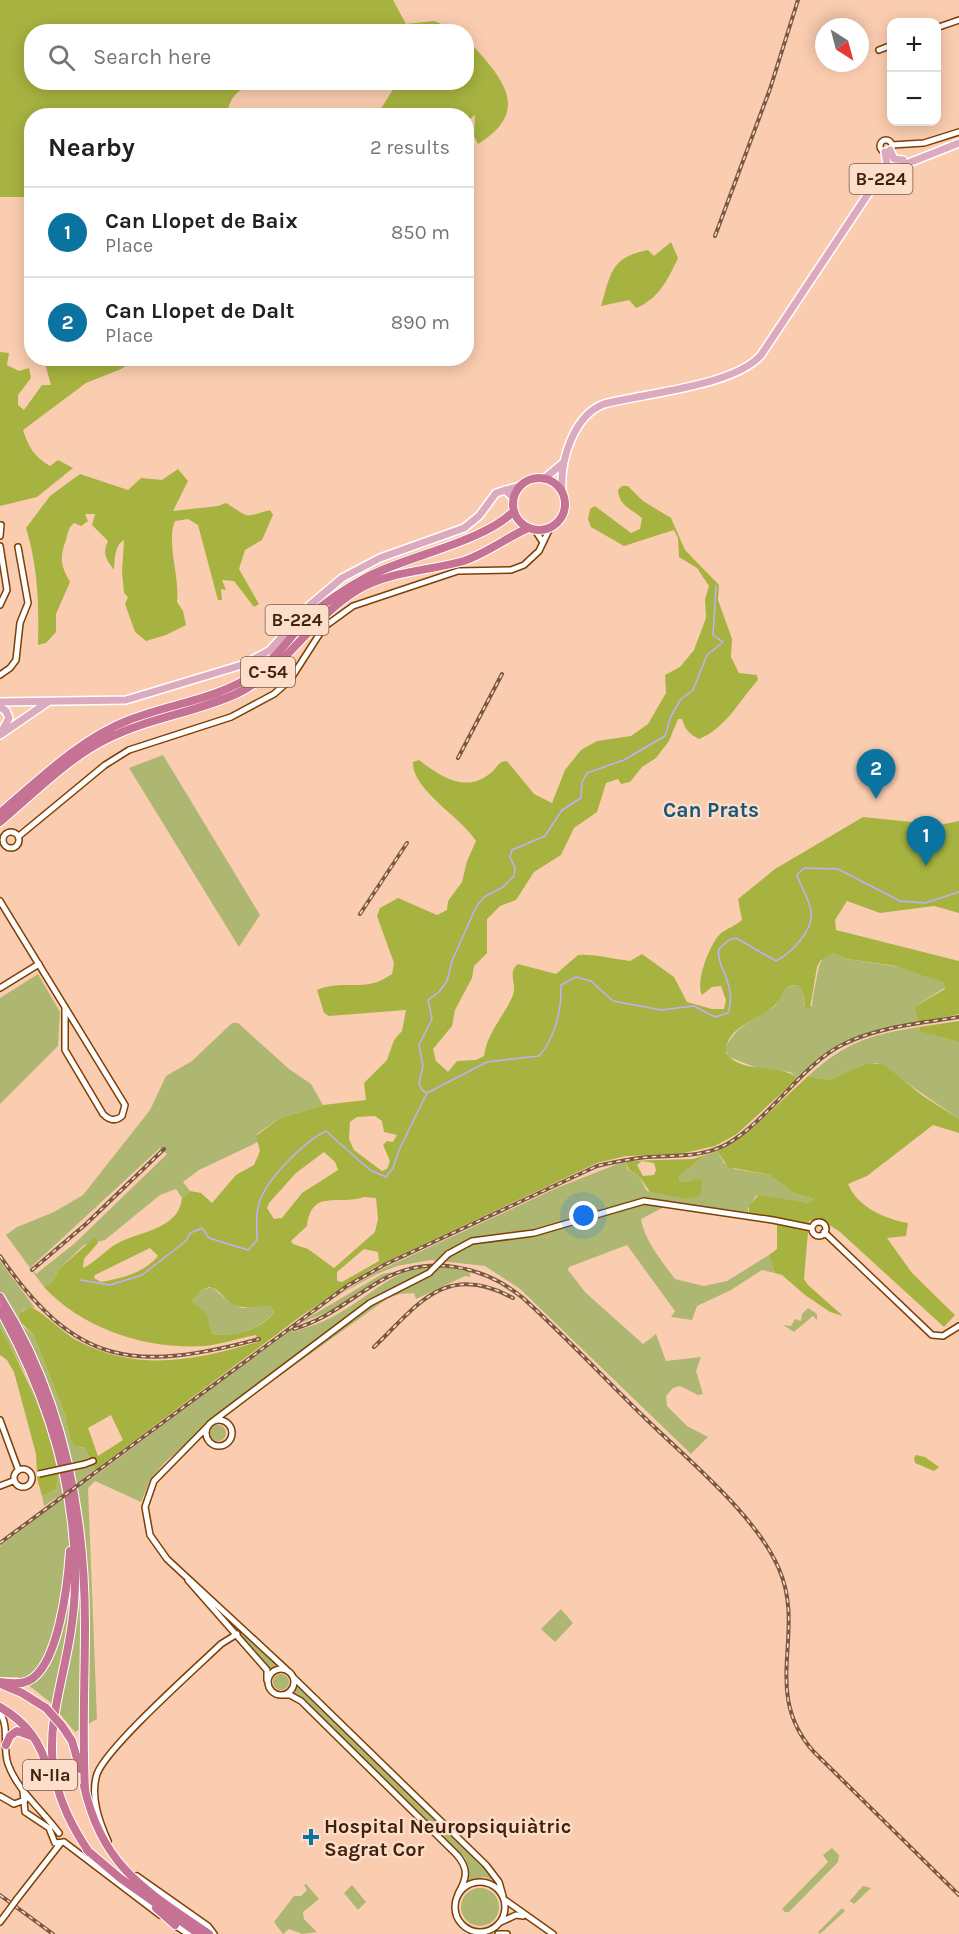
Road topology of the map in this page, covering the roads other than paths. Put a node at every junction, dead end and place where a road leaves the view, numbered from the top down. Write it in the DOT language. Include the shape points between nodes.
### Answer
graph roads {
  1 [pos="959,20"];
  2 [pos="941,26"];
  3 [pos="887,47"];
  4 [pos="879,50"];
  5 [pos="959,132"];
  6 [pos="959,142"];
  7 [pos="889,149"];
  8 [pos="903,160"];
  9 [pos="876,178"];
  10 [pos="824,257"];
  11 [pos="563,464"];
  12 [pos="545,478"];
  13 [pos="520,486"];
  14 [pos="505,490"];
  15 [pos="562,490"];
  16 [pos="514,498"];
  17 [pos="514,511"];
  18 [pos="1,525"];
  19 [pos="550,528"];
  20 [pos="532,529"];
  21 [pos="0,536"];
  22 [pos="542,541"];
  23 [pos="0,546"];
  24 [pos="18,547"];
  25 [pos="0,605"];
  26 [pos="0,675"];
  27 [pos="0,702"];
  28 [pos="18,702"];
  29 [pos="48,702"];
  30 [pos="0,707"];
  31 [pos="9,718"];
  32 [pos="0,734"];
  33 [pos="2,816"];
  34 [pos="0,827"];
  35 [pos="5,834"];
  36 [pos="19,836"];
  37 [pos="6,846"];
  38 [pos="0,852"];
  39 [pos="0,901"];
  40 [pos="39,964"];
  41 [pos="0,988"];
  42 [pos="65,1007"];
  43 [pos="812,1228"];
  44 [pos="824,1232"];
  45 [pos="0,1297"];
  46 [pos="0,1310"];
  47 [pos="959,1326"];
  48 [pos="229,1409"];
  49 [pos="0,1420"];
  50 [pos="226,1423"];
  51 [pos="210,1424"];
  52 [pos="3,1438"];
  53 [pos="213,1444"];
  54 [pos="190,1446"];
  55 [pos="93,1461"];
  56 [pos="18,1469"];
  57 [pos="32,1475"];
  58 [pos="14,1481"];
  59 [pos="0,1486"];
  60 [pos="70,1510"];
  61 [pos="179,1570"];
  62 [pos="237,1634"];
  63 [pos="288,1671"];
  64 [pos="293,1677"];
  65 [pos="267,1680"];
  66 [pos="0,1683"];
  67 [pos="281,1695"];
  68 [pos="0,1707"];
  69 [pos="0,1713"];
  70 [pos="36,1739"];
  71 [pos="6,1745"];
  72 [pos="21,1786"];
  73 [pos="85,1789"];
  74 [pos="0,1796"];
  75 [pos="33,1800"];
  76 [pos="24,1801"];
  77 [pos="56,1834"];
  78 [pos="59,1843"];
  79 [pos="89,1852"];
  80 [pos="133,1887"];
  81 [pos="458,1894"];
  82 [pos="504,1898"];
  83 [pos="527,1917"];
  84 [pos="0,1922"];
  85 [pos="175,1925"];
  86 [pos="463,1925"];
  87 [pos="498,1925"];
  88 [pos="188,1934"];
  89 [pos="199,1934"];
  90 [pos="209,1934"];
  91 [pos="214,1934"];
  92 [pos="465,1934"];
  93 [pos="489,1934"];
  94 [pos="498,1934"];
  95 [pos="507,1934"];
  96 [pos="553,1934"];
  1 -- 2 [label="street"];
  3 -- 4 [label="street"];
  5 -- 7 [label="street"];
  6 -- 8 [label="main road, B-224"];
  6 -- 10 [label="main road, B-224" via="906,164 880,180"];
  7 -- 8 [label="main road" via="894,159"];
  7 -- 9 [label="main road" via="887,165"];
  8 -- 9 [label="main road, B-224"];
  9 -- 10 [label="main road, B-224" via="855,203"];
  10 -- 11 [label="main road, B-224" via="766,349 747,368 592,410 582,419"];
  11 -- 12 [label="main road, B-224"];
  11 -- 15 [label="main road"];
  12 -- 13 [label="highway, B-224" via="532,479"];
  12 -- 15 [label="highway"];
  13 -- 14 [label="main road, B-224"];
  13 -- 16 [label="highway"];
  14 -- 16 [label="main road"];
  14 -- 29 [label="main road, B-224" via="496,494 464,528 380,558 342,579 310,605 261,657 139,698"];
  15 -- 19 [label="highway" via="565,512"];
  16 -- 17 [label="highway"];
  17 -- 20 [label="highway"];
  17 -- 33 [label="highway, C-54 / C-54" via="481,532 349,587 310,616 256,672 215,694 128,720 105,731 84,744"];
  18 -- 21 [label="street"];
  19 -- 20 [label="highway"];
  19 -- 22 [label="street"];
  20 -- 22 [label="street"];
  20 -- 33 [label="highway, C-54 / C-54" via="467,560 394,575 361,588 323,615 259,681 218,701 106,739"];
  22 -- 36 [label="street" via="534,558 511,570 458,572 353,606 324,627 290,680 273,694 231,717 129,750 97,771"];
  23 -- 25 [label="street" via="7,590"];
  24 -- 26 [label="street" via="28,603 20,623 16,660"];
  27 -- 28 [label="main road, B-224"];
  28 -- 29 [label="main road, B-224"];
  28 -- 31 [label="main road" via="22,715"];
  29 -- 32 [label="main road"];
  30 -- 31 [label="main road"];
  31 -- 32 [label="main road"];
  34 -- 35 [label="street"];
  35 -- 36 [label="street" via="12,831"];
  35 -- 37 [label="street"];
  36 -- 37 [label="street" via="16,846"];
  37 -- 38 [label="street"];
  39 -- 40 [label="street"];
  40 -- 41 [label="street"];
  40 -- 42 [label="street"];
  42 -- 42 [label="street" via="65,1050 103,1113 109,1119 120,1117 125,1105"];
  43 -- 44 [label="street" via="817,1235"];
  43 -- 44 [label="street" via="822,1223"];
  43 -- 48 [label="street, bridge" via="644,1201 525,1235 472,1241 448,1254 429,1273 378,1297"];
  44 -- 47 [label="street" via="932,1335 943,1336"];
  45 -- 73 [label="highway" via="44,1384 61,1431 74,1489 84,1591"];
  46 -- 60 [label="highway" via="26,1361 54,1432"];
  48 -- 50 [label="street"];
  48 -- 51 [label="street"];
  49 -- 52 [label="street"];
  50 -- 51 [label="street" via="219,1420"];
  50 -- 53 [label="street" via="231,1433 229,1441"];
  51 -- 53 [label="street" via="206,1436"];
  51 -- 54 [label="street"];
  52 -- 56 [label="street"];
  53 -- 54 [label="street" via="203,1441"];
  54 -- 61 [label="street" via="159,1474 145,1507 153,1542"];
  55 -- 57 [label="street, bridge"];
  56 -- 57 [label="street" via="26,1469"];
  56 -- 58 [label="street"];
  57 -- 58 [label="street" via="32,1481 24,1487"];
  58 -- 59 [label="street"];
  60 -- 66 [label="highway" via="65,1594 47,1659 26,1682"];
  60 -- 79 [label="highway" via="75,1585 51,1733 51,1756 62,1806"];
  61 -- 62 [label="street"];
  61 -- 63 [label="street"];
  62 -- 65 [label="street" via="267,1670"];
  62 -- 91 [label="street" via="227,1638 105,1760 97,1775 95,1793 106,1836 120,1860"];
  63 -- 64 [label="street"];
  63 -- 65 [label="street" via="275,1669"];
  64 -- 67 [label="street" via="292,1689"];
  64 -- 82 [label="street" via="486,1865 499,1882"];
  65 -- 67 [label="street" via="269,1689"];
  66 -- 73 [label="highway, N-IIa, bridge" via="46,1708 62,1726 75,1750"];
  67 -- 81 [label="street" via="301,1701 457,1855 467,1873"];
  68 -- 70 [label="highway, N-IIa"];
  69 -- 71 [label="street"];
  70 -- 71 [label="highway" via="16,1731"];
  70 -- 79 [label="highway, N-IIa" via="64,1818"];
  71 -- 72 [label="street" via="9,1766"];
  72 -- 75 [label="street"];
  72 -- 76 [label="street"];
  73 -- 90 [label="highway, N-IIa" via="98,1832 118,1864"];
  74 -- 76 [label="street" via="14,1804"];
  75 -- 76 [label="street"];
  75 -- 77 [label="street"];
  76 -- 77 [label="street" via="25,1812"];
  77 -- 78 [label="street"];
  77 -- 78 [label="street" via="64,1836"];
  78 -- 84 [label="street, bridge"];
  78 -- 85 [label="street"];
  79 -- 80 [label="highway, N-IIa"];
  80 -- 85 [label="highway"];
  80 -- 89 [label="highway, N-IIa"];
  81 -- 82 [label="street" via="470,1884 484,1882 498,1888"];
  81 -- 86 [label="street" via="455,1911"];
  82 -- 83 [label="street"];
  82 -- 87 [label="street" via="505,1910"];
  83 -- 87 [label="street" via="516,1915"];
  83 -- 96 [label="street"];
  85 -- 88 [label="street"];
  86 -- 87 [label="street" via="477,1932"];
  86 -- 92 [label="street"];
  87 -- 93 [label="street"];
  94 -- 95 [label="street"];
}
